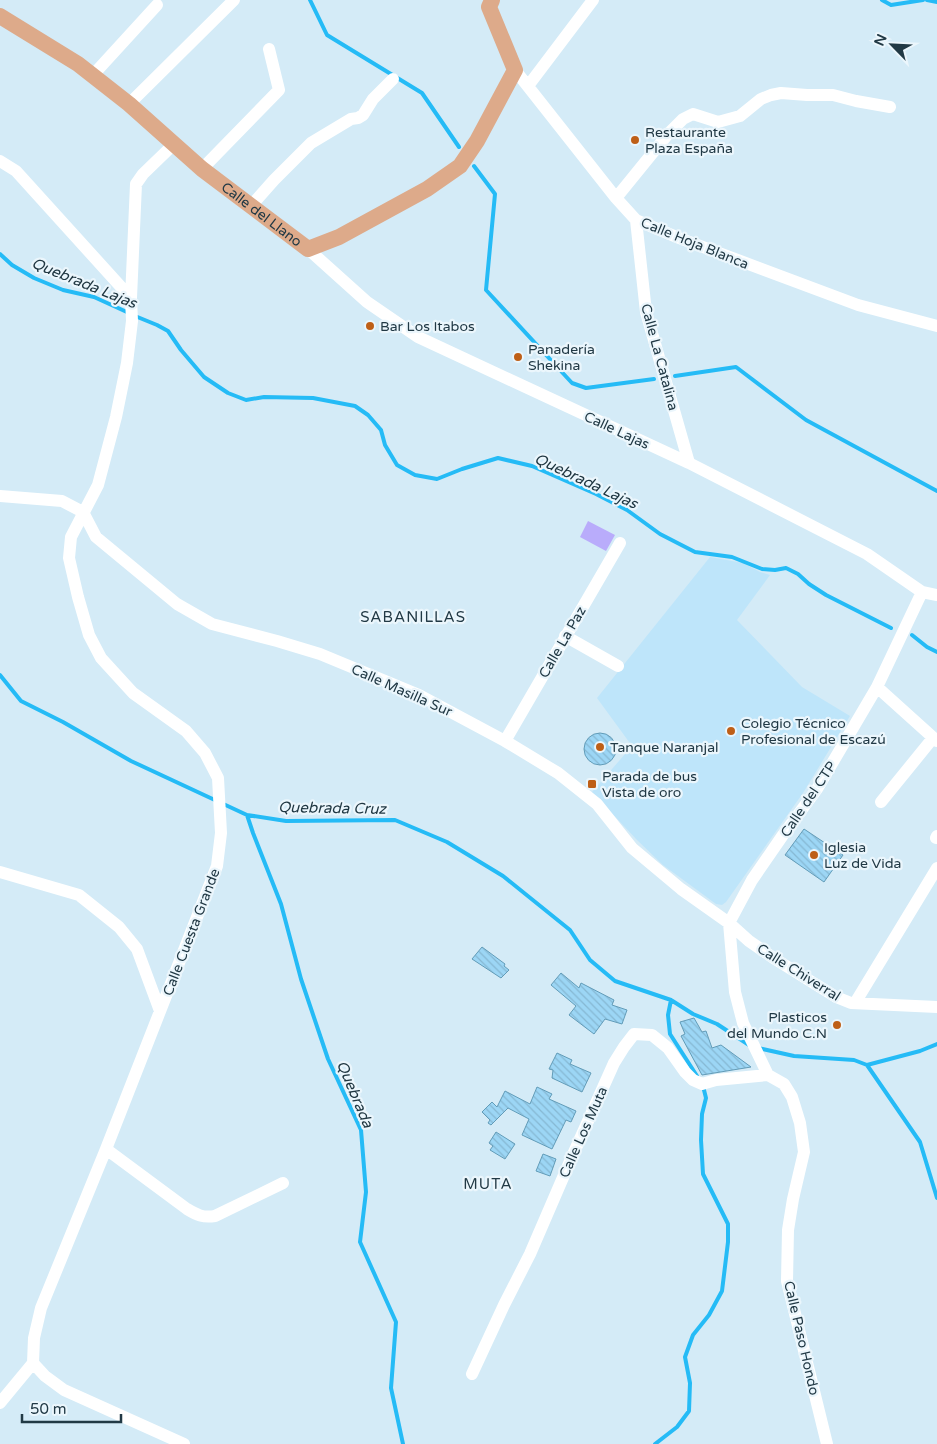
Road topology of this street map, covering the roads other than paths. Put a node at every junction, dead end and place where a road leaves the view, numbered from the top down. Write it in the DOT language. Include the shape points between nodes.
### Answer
graph roads {
  1 [pos="234,0"];
  2 [pos="593,0"];
  3 [pos="488,2"];
  4 [pos="157,5"];
  5 [pos="0,16"];
  6 [pos="269,49"];
  7 [pos="515,70"];
  8 [pos="92,75"];
  9 [pos="393,79"];
  10 [pos="528,86"];
  11 [pos="129,104"];
  12 [pos="890,107"];
  13 [pos="174,144"];
  14 [pos="0,161"];
  15 [pos="202,169"];
  16 [pos="616,198"];
  17 [pos="251,206"];
  18 [pos="636,220"];
  19 [pos="308,249"];
  20 [pos="131,298"];
  21 [pos="937,326"];
  22 [pos="689,463"];
  23 [pos="0,496"];
  24 [pos="83,512"];
  25 [pos="620,542"];
  26 [pos="922,592"];
  27 [pos="937,595"];
  28 [pos="566,636"];
  29 [pos="618,666"];
  30 [pos="877,687"];
  31 [pos="935,740"];
  32 [pos="504,742"];
  33 [pos="880,802"];
  34 [pos="937,868"];
  35 [pos="0,872"];
  36 [pos="729,923"];
  37 [pos="855,1003"];
  38 [pos="937,1008"];
  39 [pos="160,1011"];
  40 [pos="768,1075"];
  41 [pos="106,1149"];
  42 [pos="283,1183"];
  43 [pos="33,1363"];
  44 [pos="472,1374"];
  45 [pos="0,1403"];
  46 [pos="184,1444"];
  47 [pos="827,1444"];
  1 -- 11 [label="street"];
  2 -- 10 [label="street"];
  3 -- 7 [label="main road"];
  4 -- 8 [label="street"];
  5 -- 8 [label="main road, Calle del Llano"];
  6 -- 15 [label="street" via="280,90"];
  7 -- 10 [label="street, Calle Hoja Blanca"];
  7 -- 19 [label="main road, Calle del Llano" via="460,166 427,189 371,220"];
  8 -- 11 [label="main road, Calle del Llano"];
  9 -- 17 [label="street" via="373,99 363,115 312,143"];
  10 -- 16 [label="street, Calle Hoja Blanca"];
  11 -- 13 [label="main road, Calle del Llano"];
  12 -- 16 [label="street" via="834,95 781,93 761,99 740,116 718,122 693,114 683,118 668,134"];
  13 -- 15 [label="main road, Calle del Llano"];
  13 -- 20 [label="street, Calle Cuesta Grande" via="136,184"];
  14 -- 20 [label="street" via="16,171"];
  15 -- 17 [label="main road, Calle del Llano"];
  16 -- 18 [label="street, Calle Hoja Blanca"];
  17 -- 19 [label="main road, Calle del Llano"];
  18 -- 21 [label="street, Calle Hoja Blanca" via="858,305"];
  18 -- 22 [label="street, Calle La Catalina" via="646,312"];
  19 -- 22 [label="street, Calle Lajas" via="367,302 418,338"];
  20 -- 24 [label="street, Calle Cuesta Grande" via="127,363 116,417 98,485"];
  22 -- 26 [label="street, Calle Lajas" via="867,554"];
  23 -- 24 [label="street" via="62,501"];
  24 -- 32 [label="street, Calle Masilla Sur" via="96,537 177,604 212,624 320,654 419,695"];
  24 -- 39 [label="street, Calle Cuesta Grande" via="71,536 70,558 90,635 102,658 133,693 186,732 205,752 218,778 221,833 217,866"];
  25 -- 28 [label="street, Calle La Paz"];
  26 -- 27 [label="street, Calle Lajas"];
  26 -- 30 [label="street, Calle del CTP"];
  28 -- 29 [label="street"];
  28 -- 32 [label="street, Calle La Paz"];
  30 -- 31 [label="street"];
  30 -- 36 [label="street, Calle del CTP" via="817,789 752,880"];
  31 -- 33 [label="street"];
  32 -- 36 [label="street, Calle Masilla Sur" via="558,773 598,804 632,848"];
  34 -- 37 [label="street"];
  35 -- 39 [label="street" via="79,895 119,927 137,949"];
  36 -- 37 [label="street, Calle Chiverral" via="775,960 836,997"];
  36 -- 40 [label="street, Calle Paso Hondo" via="735,992 743,1023"];
  37 -- 38 [label="street, Calle Chiverral"];
  39 -- 41 [label="street, Calle Cuesta Grande"];
  40 -- 44 [label="street, Calle Los Muta" via="705,1084 685,1072 668,1048 652,1035 634,1034 614,1064 530,1254"];
  40 -- 47 [label="street, Calle Paso Hondo" via="784,1084 800,1123 804,1152 788,1230 787,1281"];
  41 -- 42 [label="street" via="187,1209 205,1218"];
  41 -- 43 [label="street, Calle Cuesta Grande" via="41,1308 34,1338"];
  43 -- 45 [label="street"];
  43 -- 46 [label="street" via="64,1390"];
}
